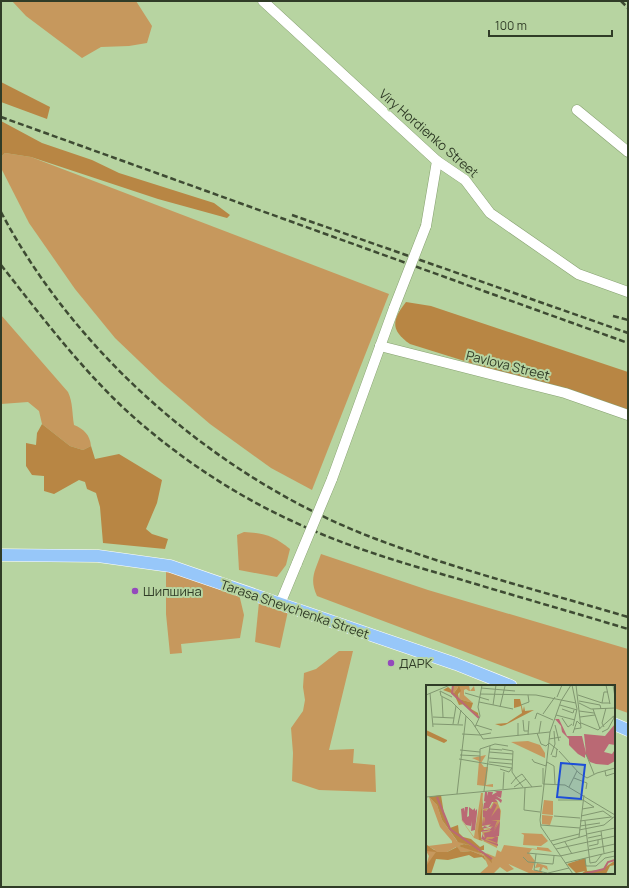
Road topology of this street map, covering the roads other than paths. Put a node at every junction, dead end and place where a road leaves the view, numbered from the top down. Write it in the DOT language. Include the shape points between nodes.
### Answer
graph roads {
  1 [pos="263,1"];
  2 [pos="578,110"];
  3 [pos="628,152"];
  4 [pos="437,161"];
  5 [pos="628,292"];
  6 [pos="380,346"];
  7 [pos="628,415"];
  8 [pos="1,555"];
  9 [pos="280,604"];
  10 [pos="508,685"];
  11 [pos="615,724"];
  12 [pos="628,730"];
  1 -- 4 [label="street, Viry Hordienko Street"];
  2 -- 3 [label="street"];
  4 -- 5 [label="street, Viry Hordienko Street" via="465,180 490,213 578,274"];
  4 -- 6 [label="street, bridge" via="426,226"];
  6 -- 7 [label="street, Pavlova Street" via="565,393"];
  6 -- 9 [label="street, bridge" via="332,479"];
  8 -- 9 [label="main road, Tarasa Shevchenka Street" via="98,556 160,564"];
  9 -- 10 [label="main road, Tarasa Shevchenka Street" via="456,664"];
  11 -- 12 [label="main road"];
}
